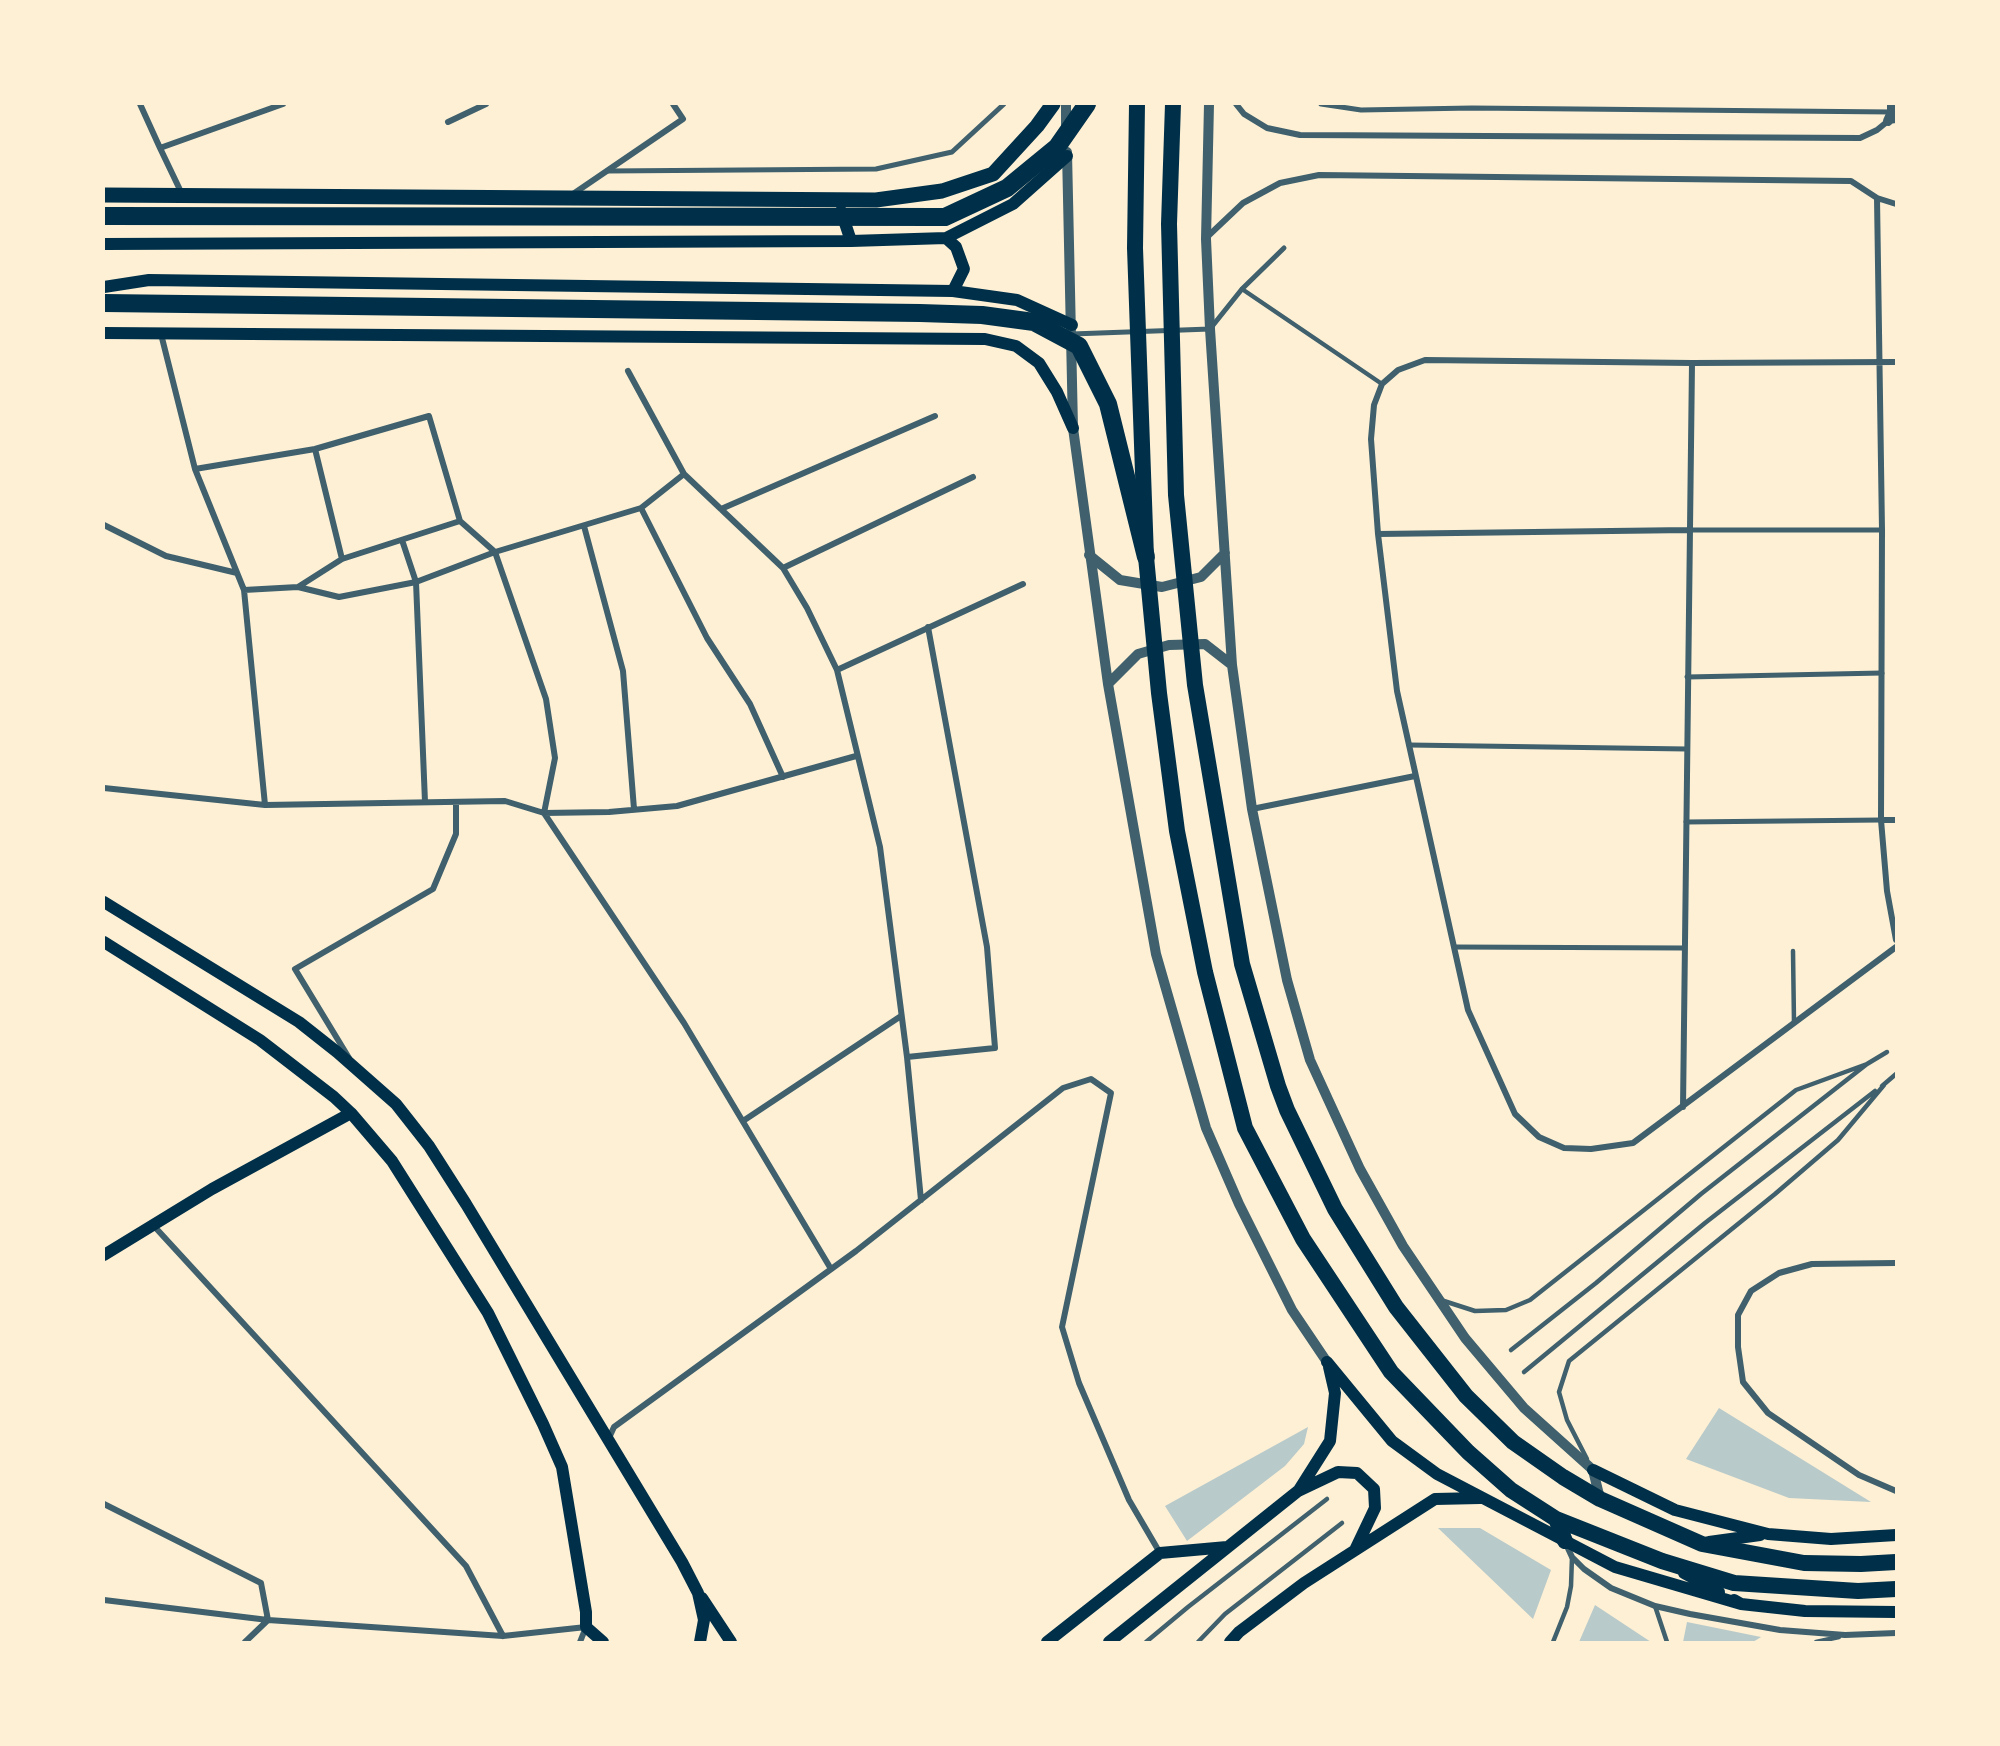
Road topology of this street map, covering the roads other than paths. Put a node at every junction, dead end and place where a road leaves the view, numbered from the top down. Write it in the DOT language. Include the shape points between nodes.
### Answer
graph roads {
  1 [pos="140,104"];
  2 [pos="283,104"];
  3 [pos="486,104"];
  4 [pos="673,104"];
  5 [pos="1004,104"];
  6 [pos="1053,104"];
  7 [pos="1066,104"];
  8 [pos="1087,104"];
  9 [pos="1137,104"];
  10 [pos="1173,104"];
  11 [pos="1209,104"];
  12 [pos="1236,104"];
  13 [pos="1321,104"];
  14 [pos="1892,114"];
  15 [pos="448,122"];
  16 [pos="160,148"];
  17 [pos="1067,156"];
  18 [pos="606,171"];
  19 [pos="104,195"];
  20 [pos="183,196"];
  21 [pos="567,198"];
  22 [pos="1877,198"];
  23 [pos="837,200"];
  24 [pos="1896,204"];
  25 [pos="104,216"];
  26 [pos="946,238"];
  27 [pos="1206,238"];
  28 [pos="850,242"];
  29 [pos="104,244"];
  30 [pos="1284,248"];
  31 [pos="104,287"];
  32 [pos="1242,289"];
  33 [pos="953,291"];
  34 [pos="104,303"];
  35 [pos="1072,329"];
  36 [pos="1210,329"];
  37 [pos="104,333"];
  38 [pos="161,333"];
  39 [pos="1880,362"];
  40 [pos="1896,362"];
  41 [pos="1692,363"];
  42 [pos="628,371"];
  43 [pos="1382,384"];
  44 [pos="935,416"];
  45 [pos="1072,428"];
  46 [pos="315,449"];
  47 [pos="195,469"];
  48 [pos="684,474"];
  49 [pos="973,477"];
  50 [pos="641,508"];
  51 [pos="721,509"];
  52 [pos="460,521"];
  53 [pos="104,525"];
  54 [pos="584,526"];
  55 [pos="1882,530"];
  56 [pos="1689,531"];
  57 [pos="1378,534"];
  58 [pos="402,540"];
  59 [pos="495,552"];
  60 [pos="1225,553"];
  61 [pos="1089,555"];
  62 [pos="1146,557"];
  63 [pos="342,559"];
  64 [pos="783,568"];
  65 [pos="237,573"];
  66 [pos="416,582"];
  67 [pos="1023,584"];
  68 [pos="298,587"];
  69 [pos="244,590"];
  70 [pos="928,627"];
  71 [pos="1232,665"];
  72 [pos="837,670"];
  73 [pos="1882,673"];
  74 [pos="1688,677"];
  75 [pos="1108,684"];
  76 [pos="1409,745"];
  77 [pos="1687,749"];
  78 [pos="856,756"];
  79 [pos="1415,776"];
  80 [pos="783,777"];
  81 [pos="104,788"];
  82 [pos="425,802"];
  83 [pos="456,802"];
  84 [pos="265,805"];
  85 [pos="634,809"];
  86 [pos="1252,809"];
  87 [pos="544,813"];
  88 [pos="1881,820"];
  89 [pos="1896,820"];
  90 [pos="1686,822"];
  91 [pos="104,902"];
  92 [pos="1896,940"];
  93 [pos="104,942"];
  94 [pos="1896,947"];
  95 [pos="1454,948"];
  96 [pos="1684,948"];
  97 [pos="1792,951"];
  98 [pos="902,1016"];
  99 [pos="1794,1023"];
  100 [pos="1887,1052"];
  101 [pos="907,1057"];
  102 [pos="1867,1064"];
  103 [pos="356,1068"];
  104 [pos="1896,1074"];
  105 [pos="1884,1085"];
  106 [pos="1683,1107"];
  107 [pos="351,1113"];
  108 [pos="743,1121"];
  109 [pos="921,1200"];
  110 [pos="152,1224"];
  111 [pos="104,1255"];
  112 [pos="1896,1263"];
  113 [pos="831,1269"];
  114 [pos="1440,1300"];
  115 [pos="1511,1350"];
  116 [pos="1327,1362"];
  117 [pos="1524,1372"];
  118 [pos="608,1441"];
  119 [pos="1593,1470"];
  120 [pos="1298,1491"];
  121 [pos="1896,1491"];
  122 [pos="1484,1498"];
  123 [pos="1327,1499"];
  124 [pos="1600,1499"];
  125 [pos="104,1504"];
  126 [pos="1556,1519"];
  127 [pos="1342,1522"];
  128 [pos="1768,1534"];
  129 [pos="1896,1535"];
  130 [pos="1565,1541"];
  131 [pos="1702,1544"];
  132 [pos="1228,1547"];
  133 [pos="1355,1550"];
  134 [pos="1160,1553"];
  135 [pos="1572,1557"];
  136 [pos="1662,1561"];
  137 [pos="1896,1562"];
  138 [pos="1896,1589"];
  139 [pos="698,1593"];
  140 [pos="104,1600"];
  141 [pos="1741,1604"];
  142 [pos="1656,1606"];
  143 [pos="1896,1612"];
  144 [pos="268,1620"];
  145 [pos="586,1627"];
  146 [pos="1896,1633"];
  147 [pos="1845,1635"];
  148 [pos="504,1636"];
  149 [pos="245,1642"];
  150 [pos="580,1642"];
  151 [pos="603,1642"];
  152 [pos="700,1642"];
  153 [pos="731,1642"];
  154 [pos="1047,1642"];
  155 [pos="1108,1642"];
  156 [pos="1146,1642"];
  157 [pos="1198,1642"];
  158 [pos="1230,1642"];
  159 [pos="1553,1642"];
  160 [pos="1667,1642"];
  161 [pos="1816,1642"];
  1 -- 16 [label="street"];
  2 -- 16 [label="street"];
  3 -- 15 [label="street"];
  4 -- 18 [label="street" via="683,119"];
  5 -- 18 [label="street" via="952,152 876,169"];
  6 -- 23 [label="main road" via="993,174 942,191 876,200"];
  7 -- 17 [label="street"];
  8 -- 25 [label="highway" via="1058,147 1008,188 945,217"];
  9 -- 62 [label="highway" via="1135,248"];
  10 -- 124 [label="highway" via="1169,224 1176,495 1195,685 1242,964 1278,1086 1335,1209 1395,1307 1466,1396 1513,1442"];
  11 -- 27 [label="street"];
  12 -- 14 [label="street" via="1244,114 1267,128 1300,135 1860,138 1877,130"];
  13 -- 14 [label="street" via="1360,110"];
  16 -- 20 [label="street"];
  17 -- 26 [label="main road" via="1013,204"];
  17 -- 35 [label="street"];
  18 -- 21 [label="street"];
  19 -- 20 [label="main road"];
  20 -- 21 [label="main road"];
  21 -- 23 [label="main road"];
  22 -- 24 [label="street"];
  22 -- 27 [label="street" via="1851,181 1319,175 1280,183 1243,203"];
  22 -- 39 [label="street"];
  23 -- 28 [label="main road"];
  26 -- 28 [label="main road"];
  26 -- 33 [label="main road" via="956,247 963,269"];
  27 -- 36 [label="street"];
  28 -- 29 [label="main road"];
  30 -- 32 [label="street"];
  31 -- 33 [label="main road" via="149,280"];
  32 -- 36 [label="street"];
  32 -- 43 [label="lane"];
  33 -- 35 [label="main road" via="1017,300"];
  34 -- 62 [label="highway" via="920,313 1034,322 1079,345 1107,404"];
  35 -- 36 [label="street"];
  35 -- 45 [label="street"];
  36 -- 60 [label="street"];
  37 -- 38 [label="main road"];
  38 -- 45 [label="main road" via="985,339 1016,346 1039,363 1058,392"];
  38 -- 47 [label="street"];
  39 -- 40 [label="street"];
  39 -- 41 [label="street"];
  39 -- 55 [label="street"];
  41 -- 43 [label="street" via="1425,360 1398,370"];
  41 -- 56 [label="street"];
  42 -- 48 [label="street"];
  43 -- 57 [label="street" via="1374,405 1371,439"];
  44 -- 51 [label="street"];
  45 -- 61 [label="street"];
  46 -- 47 [label="street"];
  46 -- 52 [label="street" via="429,416"];
  46 -- 63 [label="street"];
  47 -- 65 [label="street"];
  48 -- 50 [label="street"];
  48 -- 51 [label="street"];
  49 -- 64 [label="street"];
  50 -- 54 [label="street"];
  50 -- 80 [label="street" via="707,638 750,704"];
  51 -- 64 [label="street"];
  52 -- 58 [label="street"];
  52 -- 59 [label="street"];
  53 -- 65 [label="street" via="166,556"];
  54 -- 59 [label="street"];
  54 -- 85 [label="street" via="623,671"];
  55 -- 56 [label="street"];
  55 -- 73 [label="street"];
  56 -- 57 [label="street"];
  56 -- 74 [label="street"];
  57 -- 76 [label="street" via="1397,691"];
  58 -- 63 [label="street"];
  58 -- 66 [label="street"];
  59 -- 66 [label="street"];
  59 -- 87 [label="street" via="546,699 555,758"];
  60 -- 61 [label="street" via="1202,577 1162,587 1120,579"];
  60 -- 71 [label="street"];
  61 -- 75 [label="street"];
  62 -- 126 [label="highway" via="1177,831 1204,972 1245,1128 1303,1239 1391,1372 1476,1460 1511,1490"];
  63 -- 68 [label="street"];
  64 -- 72 [label="street"];
  65 -- 69 [label="street"];
  66 -- 68 [label="street" via="339,597"];
  66 -- 82 [label="street"];
  67 -- 70 [label="street"];
  68 -- 69 [label="street"];
  69 -- 84 [label="street"];
  70 -- 72 [label="street"];
  70 -- 101 [label="street" via="987,946 995,1048"];
  71 -- 75 [label="street" via="1204,644 1169,645 1138,654"];
  71 -- 86 [label="street"];
  72 -- 78 [label="street"];
  73 -- 74 [label="street"];
  73 -- 88 [label="street"];
  74 -- 77 [label="street"];
  75 -- 116 [label="street" via="1156,954 1206,1128 1292,1310"];
  76 -- 77 [label="street"];
  76 -- 79 [label="street"];
  77 -- 90 [label="street"];
  78 -- 80 [label="street"];
  78 -- 98 [label="street" via="880,847"];
  79 -- 86 [label="street"];
  79 -- 95 [label="street"];
  80 -- 85 [label="street" via="677,806"];
  81 -- 84 [label="street"];
  82 -- 83 [label="street"];
  82 -- 84 [label="street"];
  83 -- 87 [label="street" via="505,801"];
  83 -- 103 [label="street" via="456,834 433,889 295,969"];
  85 -- 87 [label="street"];
  86 -- 114 [label="street" via="1287,980 1310,1060 1360,1169 1403,1246"];
  87 -- 108 [label="street" via="684,1023"];
  88 -- 89 [label="street"];
  88 -- 90 [label="street"];
  88 -- 92 [label="street"];
  90 -- 96 [label="street"];
  91 -- 103 [label="main road" via="299,1022"];
  93 -- 107 [label="main road" via="260,1040"];
  94 -- 99 [label="street"];
  95 -- 96 [label="street"];
  95 -- 106 [label="street" via="1468,1010 1515,1114 1539,1137 1564,1148 1633,1143"];
  96 -- 106 [label="street"];
  97 -- 99 [label="lane"];
  98 -- 101 [label="street"];
  98 -- 108 [label="street"];
  99 -- 106 [label="street"];
  100 -- 102 [label="lane"];
  101 -- 109 [label="street"];
  102 -- 114 [label="lane" via="1796,1090 1530,1300 1506,1310 1475,1311"];
  102 -- 115 [label="lane"];
  103 -- 118 [label="main road" via="396,1104 429,1146"];
  104 -- 105 [label="lane"];
  105 -- 117 [label="lane" via="1705,1223"];
  105 -- 119 [label="lane" via="1838,1140 1569,1360 1559,1392 1567,1420"];
  107 -- 110 [label="main road"];
  107 -- 145 [label="main road" via="392,1161 482,1303 543,1424 562,1467"];
  108 -- 113 [label="street"];
  109 -- 113 [label="street"];
  109 -- 134 [label="street" via="1063,1088 1091,1080 1111,1093 1062,1327 1079,1383 1129,1500"];
  110 -- 111 [label="main road"];
  110 -- 148 [label="street" via="466,1566"];
  112 -- 121 [label="street" via="1812,1264 1779,1273 1751,1291 1738,1316 1738,1347 1743,1382 1768,1413 1858,1475"];
  113 -- 118 [label="street" via="614,1427"];
  114 -- 119 [label="street" via="1465,1338 1524,1408"];
  116 -- 120 [label="main road" via="1335,1394 1330,1441"];
  116 -- 122 [label="main road" via="1392,1441 1437,1474"];
  118 -- 139 [label="main road"];
  119 -- 124 [label="street"];
  119 -- 128 [label="main road" via="1675,1510"];
  120 -- 132 [label="main road"];
  120 -- 133 [label="main road" via="1338,1472 1357,1473 1374,1489 1375,1508"];
  122 -- 126 [label="main road"];
  122 -- 130 [label="main road"];
  122 -- 133 [label="main road" via="1435,1499"];
  123 -- 156 [label="lane"];
  124 -- 131 [label="highway"];
  125 -- 144 [label="street" via="261,1583"];
  126 -- 130 [label="highway"];
  126 -- 136 [label="highway"];
  127 -- 157 [label="lane" via="1225,1614"];
  128 -- 129 [label="main road" via="1831,1539"];
  128 -- 131 [label="main road"];
  130 -- 135 [label="street"];
  130 -- 141 [label="main road" via="1615,1567"];
  131 -- 137 [label="highway" via="1804,1563"];
  132 -- 134 [label="main road"];
  132 -- 155 [label="main road"];
  133 -- 158 [label="main road" via="1304,1583"];
  134 -- 154 [label="main road"];
  135 -- 142 [label="street" via="1611,1588"];
  135 -- 159 [label="lane" via="1567,1607"];
  136 -- 138 [label="highway" via="1734,1583 1858,1591"];
  136 -- 141 [label="main road"];
  139 -- 152 [label="main road" via="704,1620"];
  139 -- 153 [label="main road"];
  140 -- 144 [label="street"];
  141 -- 143 [label="main road" via="1805,1611"];
  142 -- 147 [label="street" via="1780,1630"];
  142 -- 160 [label="lane"];
  144 -- 148 [label="street"];
  144 -- 149 [label="street"];
  145 -- 148 [label="street"];
  145 -- 150 [label="street"];
  145 -- 151 [label="main road"];
  146 -- 147 [label="street"];
  147 -- 161 [label="lane"];
}
